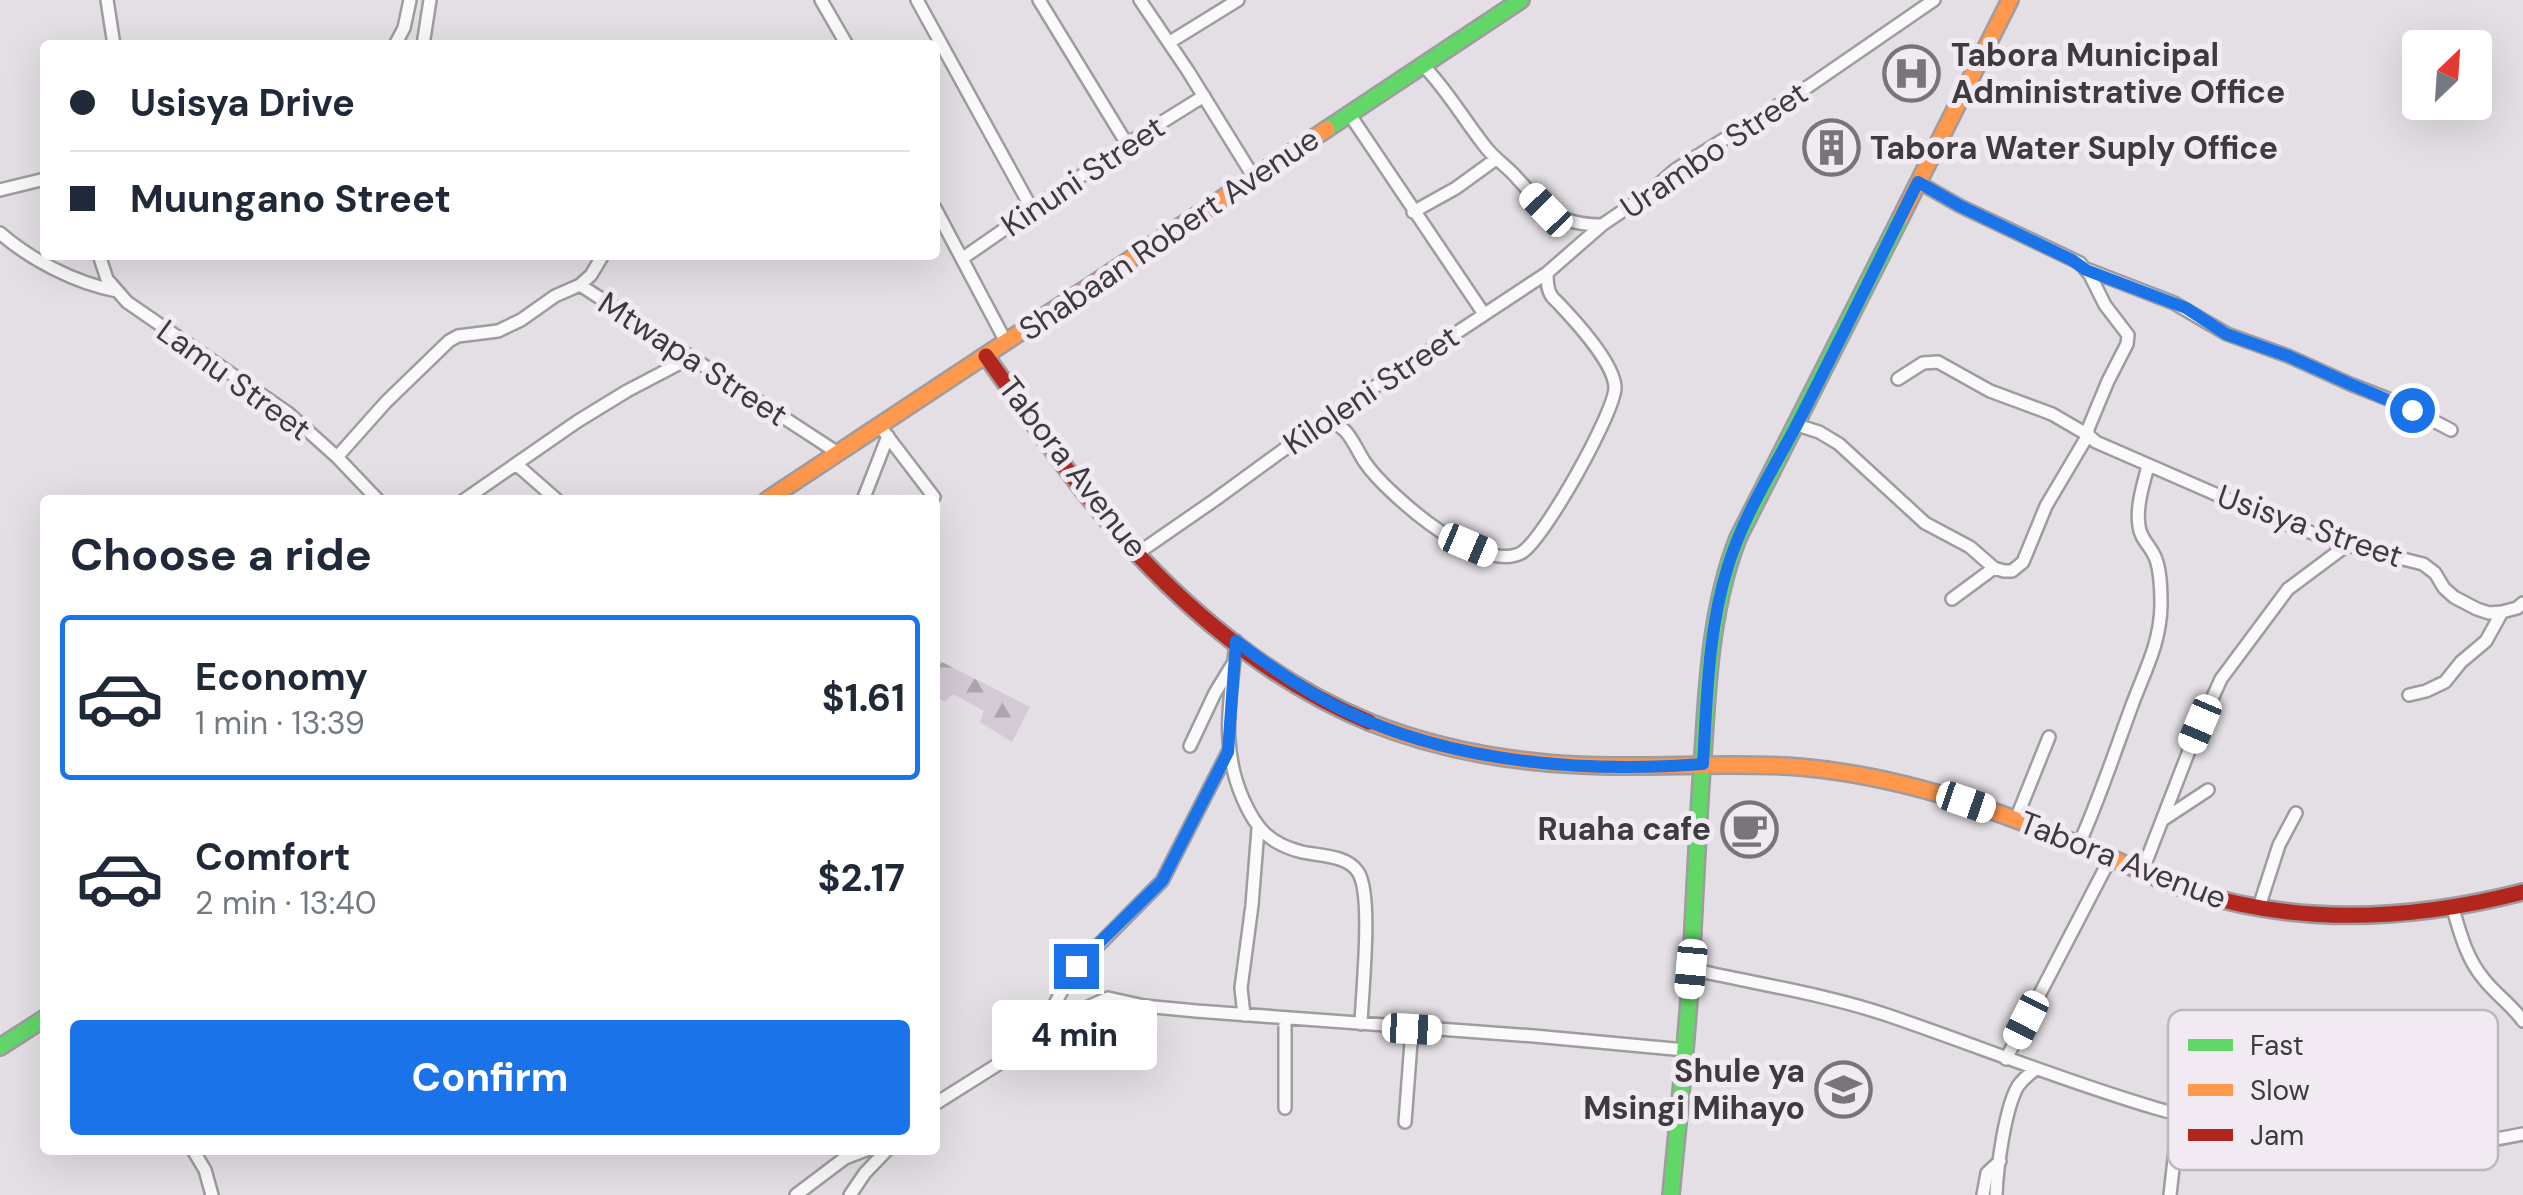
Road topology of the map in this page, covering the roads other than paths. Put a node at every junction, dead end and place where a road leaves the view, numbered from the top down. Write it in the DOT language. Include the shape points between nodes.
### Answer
graph roads {
  1 [pos="107,0"];
  2 [pos="410,0"];
  3 [pos="430,0"];
  4 [pos="822,0"];
  5 [pos="936,0"];
  6 [pos="1039,0"];
  7 [pos="1140,0"];
  8 [pos="1238,0"];
  9 [pos="1521,0"];
  10 [pos="1934,0"];
  11 [pos="2010,0"];
  12 [pos="919,5"];
  13 [pos="113,40"];
  14 [pos="398,40"];
  15 [pos="424,40"];
  16 [pos="844,40"];
  17 [pos="938,40"];
  18 [pos="1170,42"];
  19 [pos="940,43"];
  20 [pos="1422,64"];
  21 [pos="1204,96"];
  22 [pos="1350,115"];
  23 [pos="1127,144"];
  24 [pos="1496,159"];
  25 [pos="1253,176"];
  26 [pos="40,179"];
  27 [pos="1918,182"];
  28 [pos="0,190"];
  29 [pos="1033,210"];
  30 [pos="1413,212"];
  31 [pos="940,217"];
  32 [pos="1602,225"];
  33 [pos="0,233"];
  34 [pos="963,258"];
  35 [pos="101,260"];
  36 [pos="600,260"];
  37 [pos="2086,270"];
  38 [pos="1547,273"];
  39 [pos="580,285"];
  40 [pos="1527,286"];
  41 [pos="117,291"];
  42 [pos="1551,296"];
  43 [pos="1484,314"];
  44 [pos="1006,342"];
  45 [pos="986,356"];
  46 [pos="690,358"];
  47 [pos="1898,378"];
  48 [pos="1353,402"];
  49 [pos="1322,421"];
  50 [pos="1796,425"];
  51 [pos="884,430"];
  52 [pos="2451,430"];
  53 [pos="1348,432"];
  54 [pos="2088,434"];
  55 [pos="838,453"];
  56 [pos="337,457"];
  57 [pos="516,464"];
  58 [pos="2148,466"];
  59 [pos="373,495"];
  60 [pos="475,495"];
  61 [pos="551,495"];
  62 [pos="775,495"];
  63 [pos="864,495"];
  64 [pos="933,495"];
  65 [pos="2347,545"];
  66 [pos="1138,552"];
  67 [pos="1994,568"];
  68 [pos="1952,599"];
  69 [pos="2523,603"];
  70 [pos="2502,612"];
  71 [pos="1236,641"];
  72 [pos="1234,662"];
  73 [pos="2409,695"];
  74 [pos="2050,737"];
  75 [pos="1190,746"];
  76 [pos="1228,752"];
  77 [pos="1703,764"];
  78 [pos="2208,790"];
  79 [pos="2296,813"];
  80 [pos="2016,819"];
  81 [pos="2164,819"];
  82 [pos="1258,829"];
  83 [pos="2080,844"];
  84 [pos="2111,858"];
  85 [pos="2142,872"];
  86 [pos="2523,892"];
  87 [pos="2259,907"];
  88 [pos="2453,909"];
  89 [pos="1691,969"];
  90 [pos="1244,1015"];
  91 [pos="1285,1018"];
  92 [pos="40,1021"];
  93 [pos="2523,1021"];
  94 [pos="1361,1024"];
  95 [pos="1042,1027"];
  96 [pos="1412,1029"];
  97 [pos="0,1046"];
  98 [pos="1685,1050"];
  99 [pos="2010,1060"];
  100 [pos="2036,1070"];
  101 [pos="2016,1089"];
  102 [pos="940,1101"];
  103 [pos="1285,1108"];
  104 [pos="2168,1112"];
  105 [pos="1405,1122"];
  106 [pos="2523,1134"];
  107 [pos="2498,1138"];
  108 [pos="196,1155"];
  109 [pos="853,1155"];
  110 [pos="882,1155"];
  111 [pos="2000,1161"];
  112 [pos="2173,1170"];
  113 [pos="212,1195"];
  114 [pos="796,1195"];
  115 [pos="850,1195"];
  116 [pos="1671,1195"];
  117 [pos="1983,1195"];
  118 [pos="1996,1195"];
  119 [pos="2170,1195"];
  1 -- 13 [label="street"];
  2 -- 14 [label="street"];
  3 -- 15 [label="street"];
  4 -- 16 [label="street"];
  5 -- 12 [label="street"];
  6 -- 23 [label="street"];
  7 -- 18 [label="street"];
  8 -- 18 [label="street"];
  9 -- 20 [label="street, Shabaan Robert Avenue"];
  10 -- 32 [label="street, Urambo Street"];
  11 -- 27 [label="street"];
  12 -- 17 [label="street"];
  18 -- 21 [label="street"];
  19 -- 29 [label="street"];
  20 -- 22 [label="street, Shabaan Robert Avenue"];
  20 -- 24 [label="street, Urambo Street"];
  21 -- 23 [label="street, Kinuni Street"];
  21 -- 25 [label="street"];
  22 -- 25 [label="street, Shabaan Robert Avenue"];
  22 -- 30 [label="street"];
  23 -- 29 [label="street, Kinuni Street"];
  24 -- 30 [label="street"];
  24 -- 32 [label="street, Urambo Street" via="1557,217"];
  25 -- 44 [label="street, Shabaan Robert Avenue"];
  26 -- 28 [label="street"];
  27 -- 37 [label="street"];
  27 -- 50 [label="street"];
  29 -- 34 [label="street, Kinuni Street"];
  30 -- 43 [label="street"];
  31 -- 34 [label="street"];
  32 -- 38 [label="street, Kiloleni Street"];
  33 -- 41 [label="street" via="44,263"];
  34 -- 44 [label="street"];
  35 -- 41 [label="street, Lamu Street"];
  36 -- 39 [label="street, Mtwapa Street"];
  37 -- 52 [label="street" via="2174,303 2226,334"];
  37 -- 54 [label="street" via="2128,336"];
  38 -- 40 [label="street, Kiloleni Street"];
  38 -- 42 [label="street"];
  39 -- 46 [label="street, Mtwapa Street"];
  39 -- 56 [label="street" via="498,331 449,342"];
  40 -- 42 [label="street"];
  40 -- 43 [label="street, Kiloleni Street"];
  41 -- 56 [label="street, Lamu Street" via="288,413"];
  42 -- 53 [label="street" via="1607,366 1615,390 1604,422 1531,546 1505,557 1448,535 1395,496"];
  43 -- 48 [label="street, Kiloleni Street"];
  44 -- 45 [label="street, Shabaan Robert Avenue"];
  45 -- 51 [label="street, Shabaan Robert Avenue"];
  45 -- 66 [label="street, Tabora Avenue" via="1086,494"];
  46 -- 55 [label="street, Mtwapa Street"];
  46 -- 57 [label="street"];
  47 -- 54 [label="street, Usisya Street" via="1922,363 1938,362"];
  48 -- 49 [label="street, Kiloleni Street"];
  48 -- 53 [label="street"];
  49 -- 53 [label="street"];
  49 -- 66 [label="street, Kiloleni Street"];
  50 -- 67 [label="street" via="1839,444 1924,522"];
  50 -- 77 [label="street" via="1724,578"];
  51 -- 55 [label="street, Shabaan Robert Avenue"];
  51 -- 63 [label="street"];
  51 -- 64 [label="street"];
  54 -- 58 [label="street, Usisya Street"];
  54 -- 67 [label="street" via="2023,562 2012,571"];
  55 -- 62 [label="street, Shabaan Robert Avenue"];
  56 -- 59 [label="street, Lamu Street"];
  57 -- 60 [label="street"];
  57 -- 61 [label="street"];
  58 -- 65 [label="street, Usisya Street"];
  58 -- 83 [label="street" via="2138,528 2158,566 2158,635"];
  65 -- 70 [label="street, Usisya Street" via="2422,564 2454,598"];
  65 -- 81 [label="street" via="2288,589 2221,679"];
  66 -- 71 [label="street, Tabora Avenue"];
  67 -- 68 [label="street"];
  69 -- 70 [label="street"];
  70 -- 73 [label="street" via="2486,641 2445,682"];
  71 -- 72 [label="street"];
  71 -- 77 [label="street, Tabora Avenue" via="1335,706 1432,742 1582,765"];
  72 -- 75 [label="street"];
  72 -- 76 [label="street"];
  74 -- 80 [label="street"];
  76 -- 82 [label="street"];
  76 -- 95 [label="street" via="1162,881 1070,972"];
  77 -- 80 [label="street, Tabora Avenue" via="1854,774"];
  77 -- 89 [label="street"];
  78 -- 81 [label="street"];
  79 -- 87 [label="street"];
  80 -- 83 [label="street, Tabora Avenue"];
  81 -- 85 [label="street"];
  82 -- 90 [label="street" via="1241,988"];
  82 -- 94 [label="street" via="1281,846 1347,862 1362,878 1367,911"];
  83 -- 84 [label="street, Tabora Avenue"];
  84 -- 85 [label="street, Tabora Avenue"];
  84 -- 99 [label="street"];
  85 -- 87 [label="street, Tabora Avenue"];
  86 -- 88 [label="street, Tabora Avenue"];
  87 -- 88 [label="street, Tabora Avenue" via="2366,916"];
  88 -- 93 [label="street" via="2474,966"];
  89 -- 98 [label="street"];
  89 -- 99 [label="street" via="1845,1002"];
  90 -- 91 [label="street"];
  90 -- 95 [label="street" via="1108,998"];
  91 -- 94 [label="street"];
  91 -- 103 [label="street"];
  92 -- 97 [label="street"];
  94 -- 96 [label="street"];
  95 -- 102 [label="street" via="1008,1058"];
  96 -- 98 [label="street"];
  96 -- 105 [label="street"];
  98 -- 116 [label="street"];
  99 -- 100 [label="street"];
  99 -- 101 [label="street"];
  100 -- 101 [label="street"];
  100 -- 104 [label="street"];
  101 -- 111 [label="street"];
  106 -- 107 [label="street"];
  108 -- 113 [label="street"];
  109 -- 114 [label="street"];
  110 -- 115 [label="street"];
  111 -- 117 [label="street" via="1986,1173"];
  111 -- 118 [label="street"];
  112 -- 119 [label="street"];
}
